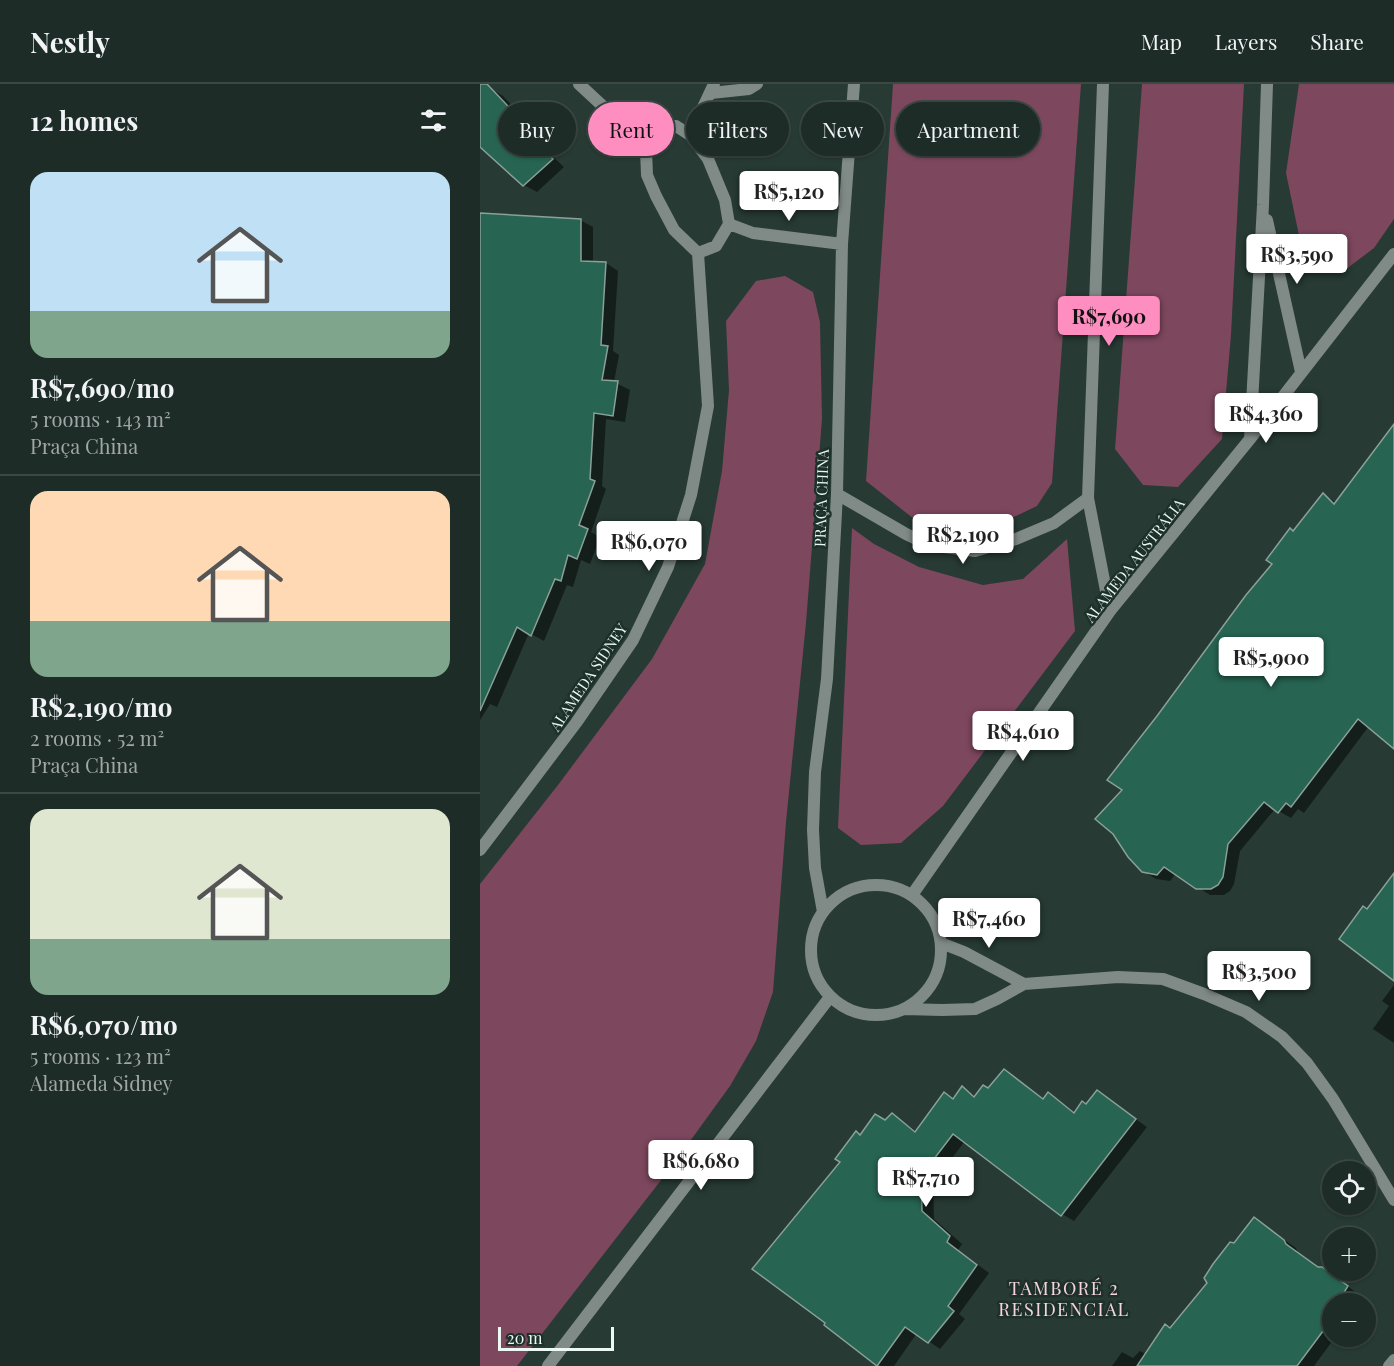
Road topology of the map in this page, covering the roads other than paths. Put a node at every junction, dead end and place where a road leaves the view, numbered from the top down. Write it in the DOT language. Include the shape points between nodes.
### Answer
graph roads {
  1 [pos="579,84"];
  2 [pos="757,84"];
  3 [pos="854,84"];
  4 [pos="1103,84"];
  5 [pos="1266,84"];
  6 [pos="713,88"];
  7 [pos="598,102"];
  8 [pos="706,102"];
  9 [pos="646,156"];
  10 [pos="706,156"];
  11 [pos="1263,205"];
  12 [pos="729,224"];
  13 [pos="842,244"];
  14 [pos="698,253"];
  15 [pos="1394,254"];
  16 [pos="1301,372"];
  17 [pos="1250,439"];
  18 [pos="837,494"];
  19 [pos="1088,498"];
  20 [pos="1110,611"];
  21 [pos="480,850"];
  22 [pos="912,895"];
  23 [pos="823,912"];
  24 [pos="941,943"];
  25 [pos="1024,984"];
  26 [pos="830,997"];
  27 [pos="904,1009"];
  28 [pos="1394,1200"];
  29 [pos="1394,1360"];
  30 [pos="548,1366"];
  31 [pos="1389,1366"];
  1 -- 7 [label="street"];
  2 -- 6 [label="street" via="749,89"];
  3 -- 13 [label="street, PRAÇA CHINA"];
  4 -- 19 [label="street"];
  5 -- 11 [label="street"];
  6 -- 8 [label="street"];
  9 -- 14 [label="street" via="647,175 674,230"];
  10 -- 12 [label="street" via="725,200"];
  11 -- 16 [label="street"];
  11 -- 17 [label="street"];
  12 -- 13 [label="street" via="753,232"];
  12 -- 14 [label="street" via="716,246"];
  13 -- 18 [label="street, PRAÇA CHINA"];
  14 -- 21 [label="street, ALAMEDA SIDNEY" via="708,406 691,495 668,567 633,640"];
  15 -- 16 [label="street, ALAMEDA AUSTRÁLIA"];
  16 -- 17 [label="street, ALAMEDA AUSTRÁLIA"];
  17 -- 20 [label="street, ALAMEDA AUSTRÁLIA"];
  18 -- 19 [label="street" via="923,542 975,551 1054,523"];
  18 -- 23 [label="street, PRAÇA CHINA" via="827,679 815,772 813,830"];
  19 -- 20 [label="street"];
  20 -- 22 [label="street, ALAMEDA AUSTRÁLIA"];
  22 -- 23 [label="street" via="897,888 864,885 834,900"];
  22 -- 24 [label="street" via="936,924"];
  23 -- 26 [label="street" via="810,946 812,965"];
  24 -- 25 [label="street"];
  24 -- 27 [label="street" via="936,974 928,988"];
  25 -- 27 [label="street" via="975,1009"];
  25 -- 28 [label="street" via="1118,976 1163,979 1246,1011 1282,1037 1307,1063"];
  26 -- 27 [label="street" via="865,1015 885,1015"];
  26 -- 30 [label="street"];
  29 -- 31 [label="street"];
}
